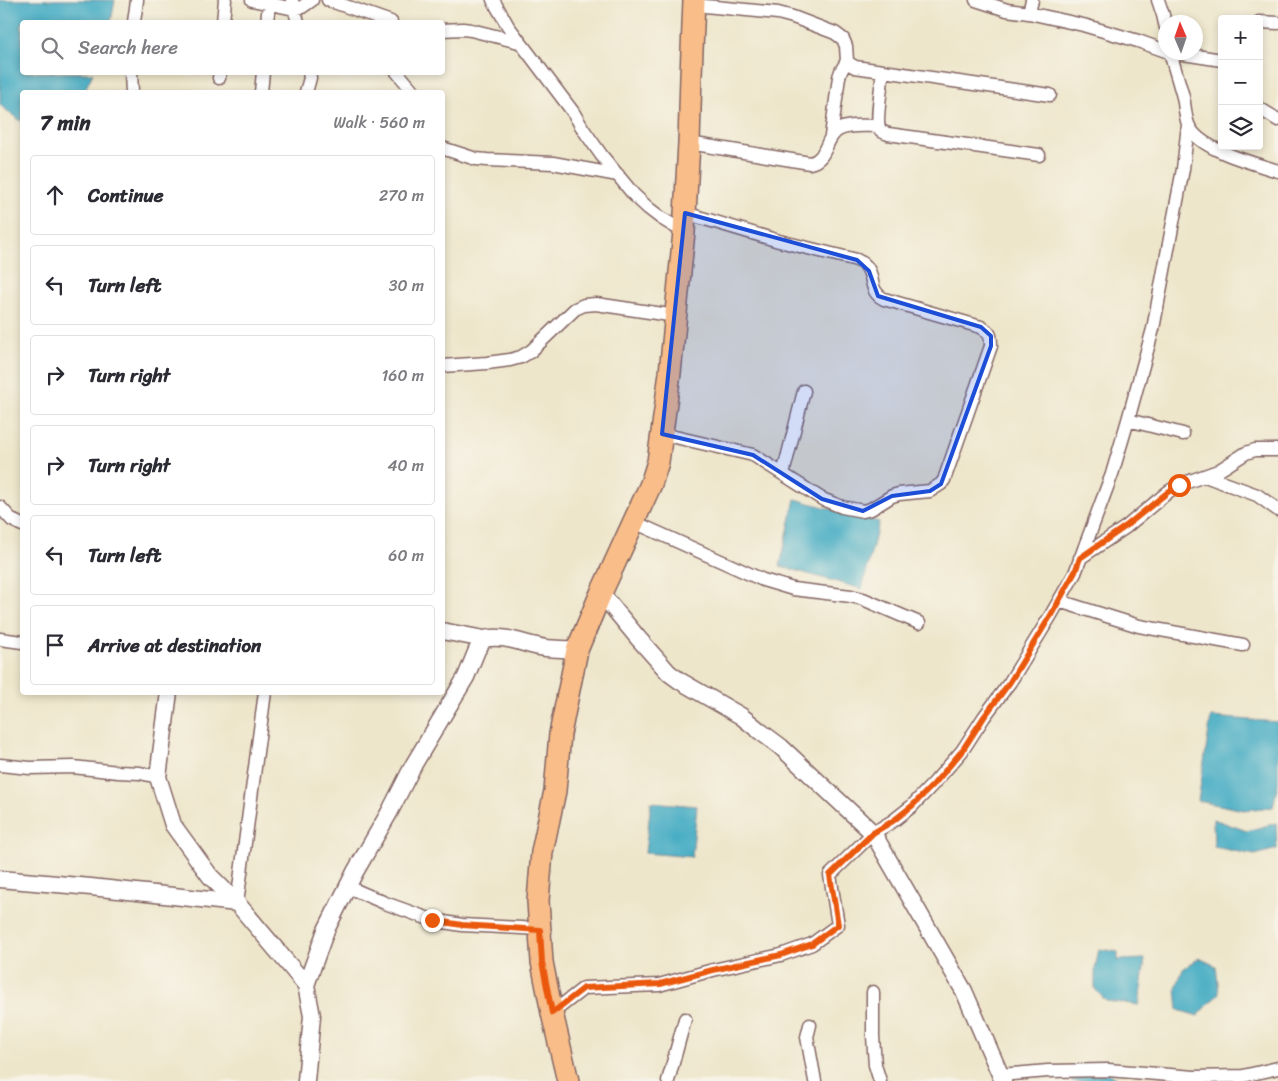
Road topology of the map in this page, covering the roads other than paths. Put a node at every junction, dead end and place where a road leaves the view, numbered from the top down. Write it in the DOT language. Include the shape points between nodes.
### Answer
graph roads {
  1 [pos="137,0"];
  2 [pos="225,0"];
  3 [pos="252,0"];
  4 [pos="312,0"];
  5 [pos="328,0"];
  6 [pos="493,0"];
  7 [pos="976,0"];
  8 [pos="1032,0"];
  9 [pos="1158,0"];
  10 [pos="694,2"];
  11 [pos="269,4"];
  12 [pos="293,4"];
  13 [pos="1029,13"];
  14 [pos="1163,15"];
  15 [pos="134,20"];
  16 [pos="223,20"];
  17 [pos="267,20"];
  18 [pos="297,20"];
  19 [pos="385,20"];
  20 [pos="1263,22"];
  21 [pos="1278,23"];
  22 [pos="445,30"];
  23 [pos="519,42"];
  24 [pos="1158,48"];
  25 [pos="1203,57"];
  26 [pos="1218,59"];
  27 [pos="847,60"];
  28 [pos="1172,60"];
  29 [pos="883,71"];
  30 [pos="131,75"];
  31 [pos="263,75"];
  32 [pos="310,75"];
  33 [pos="400,75"];
  34 [pos="132,90"];
  35 [pos="261,90"];
  36 [pos="307,90"];
  37 [pos="412,90"];
  38 [pos="1050,95"];
  39 [pos="1263,111"];
  40 [pos="1278,120"];
  41 [pos="1188,125"];
  42 [pos="878,126"];
  43 [pos="831,136"];
  44 [pos="689,143"];
  45 [pos="445,149"];
  46 [pos="1040,155"];
  47 [pos="1278,171"];
  48 [pos="618,175"];
  49 [pos="685,222"];
  50 [pos="676,316"];
  51 [pos="445,366"];
  52 [pos="804,391"];
  53 [pos="1128,420"];
  54 [pos="662,434"];
  55 [pos="1183,434"];
  56 [pos="1278,450"];
  57 [pos="783,474"];
  58 [pos="1205,476"];
  59 [pos="0,507"];
  60 [pos="1278,510"];
  61 [pos="634,522"];
  62 [pos="20,525"];
  63 [pos="1080,558"];
  64 [pos="601,593"];
  65 [pos="1059,601"];
  66 [pos="919,623"];
  67 [pos="445,632"];
  68 [pos="0,639"];
  69 [pos="484,639"];
  70 [pos="20,642"];
  71 [pos="1242,645"];
  72 [pos="577,650"];
  73 [pos="169,695"];
  74 [pos="265,695"];
  75 [pos="0,765"];
  76 [pos="158,777"];
  77 [pos="873,833"];
  78 [pos="0,880"];
  79 [pos="348,887"];
  80 [pos="237,903"];
  81 [pos="540,930"];
  82 [pos="306,985"];
  83 [pos="873,992"];
  84 [pos="552,1013"];
  85 [pos="685,1019"];
  86 [pos="810,1025"];
  87 [pos="1278,1068"];
  88 [pos="1002,1078"];
  89 [pos="306,1081"];
  90 [pos="568,1081"];
  91 [pos="668,1081"];
  92 [pos="815,1081"];
  93 [pos="880,1081"];
  1 -- 15 [label="street"];
  2 -- 16 [label="street"];
  3 -- 11 [label="street"];
  4 -- 12 [label="street" via="302,7"];
  5 -- 19 [label="street"];
  6 -- 23 [label="street"];
  7 -- 13 [label="street"];
  8 -- 13 [label="street"];
  9 -- 14 [label="street"];
  10 -- 27 [label="street" via="794,17 836,33 846,46"];
  10 -- 44 [label="main road"];
  11 -- 12 [label="street"];
  11 -- 17 [label="street"];
  12 -- 18 [label="street"];
  13 -- 24 [label="street" via="1083,25"];
  20 -- 21 [label="street"];
  22 -- 23 [label="street" via="471,30"];
  23 -- 48 [label="street"];
  25 -- 26 [label="street"];
  27 -- 29 [label="street" via="855,67"];
  27 -- 43 [label="street" via="839,77"];
  28 -- 41 [label="street"];
  29 -- 38 [label="street"];
  29 -- 42 [label="street"];
  30 -- 34 [label="street"];
  31 -- 35 [label="street"];
  32 -- 36 [label="street"];
  33 -- 37 [label="street"];
  39 -- 40 [label="street"];
  41 -- 47 [label="street" via="1210,146"];
  41 -- 53 [label="street" via="1183,169 1153,329"];
  42 -- 43 [label="street" via="847,127"];
  42 -- 46 [label="street" via="888,134"];
  43 -- 44 [label="street" via="820,158 810,163"];
  44 -- 49 [label="main road"];
  45 -- 48 [label="street" via="476,159 553,163"];
  48 -- 49 [label="street" via="634,195 661,218"];
  49 -- 50 [label="main road"];
  49 -- 57 [label="street" via="857,260 869,271 878,296 981,327 991,336 991,346 941,484 930,491 892,496 863,511 822,499"];
  50 -- 51 [label="street" via="584,305 575,309 521,357"];
  50 -- 54 [label="main road"];
  52 -- 57 [label="street"];
  53 -- 55 [label="street"];
  53 -- 63 [label="street" via="1112,474"];
  54 -- 57 [label="street" via="753,455"];
  54 -- 61 [label="main road" via="651,484"];
  56 -- 58 [label="street" via="1246,453"];
  58 -- 60 [label="street" via="1257,495"];
  58 -- 63 [label="street" via="1168,492"];
  59 -- 62 [label="street"];
  61 -- 64 [label="main road"];
  61 -- 66 [label="street" via="763,580 793,589 864,599"];
  63 -- 65 [label="street"];
  64 -- 72 [label="main road"];
  64 -- 77 [label="street" via="669,673 762,732"];
  65 -- 71 [label="street" via="1139,626"];
  65 -- 77 [label="street" via="1010,682 962,751 912,806"];
  67 -- 69 [label="street"];
  68 -- 70 [label="street"];
  69 -- 72 [label="street" via="503,638 546,648"];
  69 -- 79 [label="street"];
  72 -- 81 [label="main road" via="542,852 538,901"];
  73 -- 76 [label="street"];
  74 -- 80 [label="street"];
  75 -- 76 [label="street" via="73,767"];
  76 -- 80 [label="street" via="173,825 210,876"];
  77 -- 84 [label="street" via="830,875 838,925 812,944 781,955 660,984 584,988"];
  77 -- 88 [label="street" via="964,992"];
  78 -- 80 [label="street"];
  79 -- 81 [label="street" via="432,920"];
  79 -- 82 [label="street" via="326,930"];
  80 -- 82 [label="street"];
  81 -- 84 [label="main road" via="542,962"];
  82 -- 89 [label="street" via="312,1016"];
  83 -- 93 [label="street" via="874,1065"];
  84 -- 90 [label="main road"];
  85 -- 91 [label="street"];
  86 -- 92 [label="street" via="807,1037"];
  87 -- 88 [label="street" via="1243,1076 1194,1077 1108,1070 1048,1071"];
}
